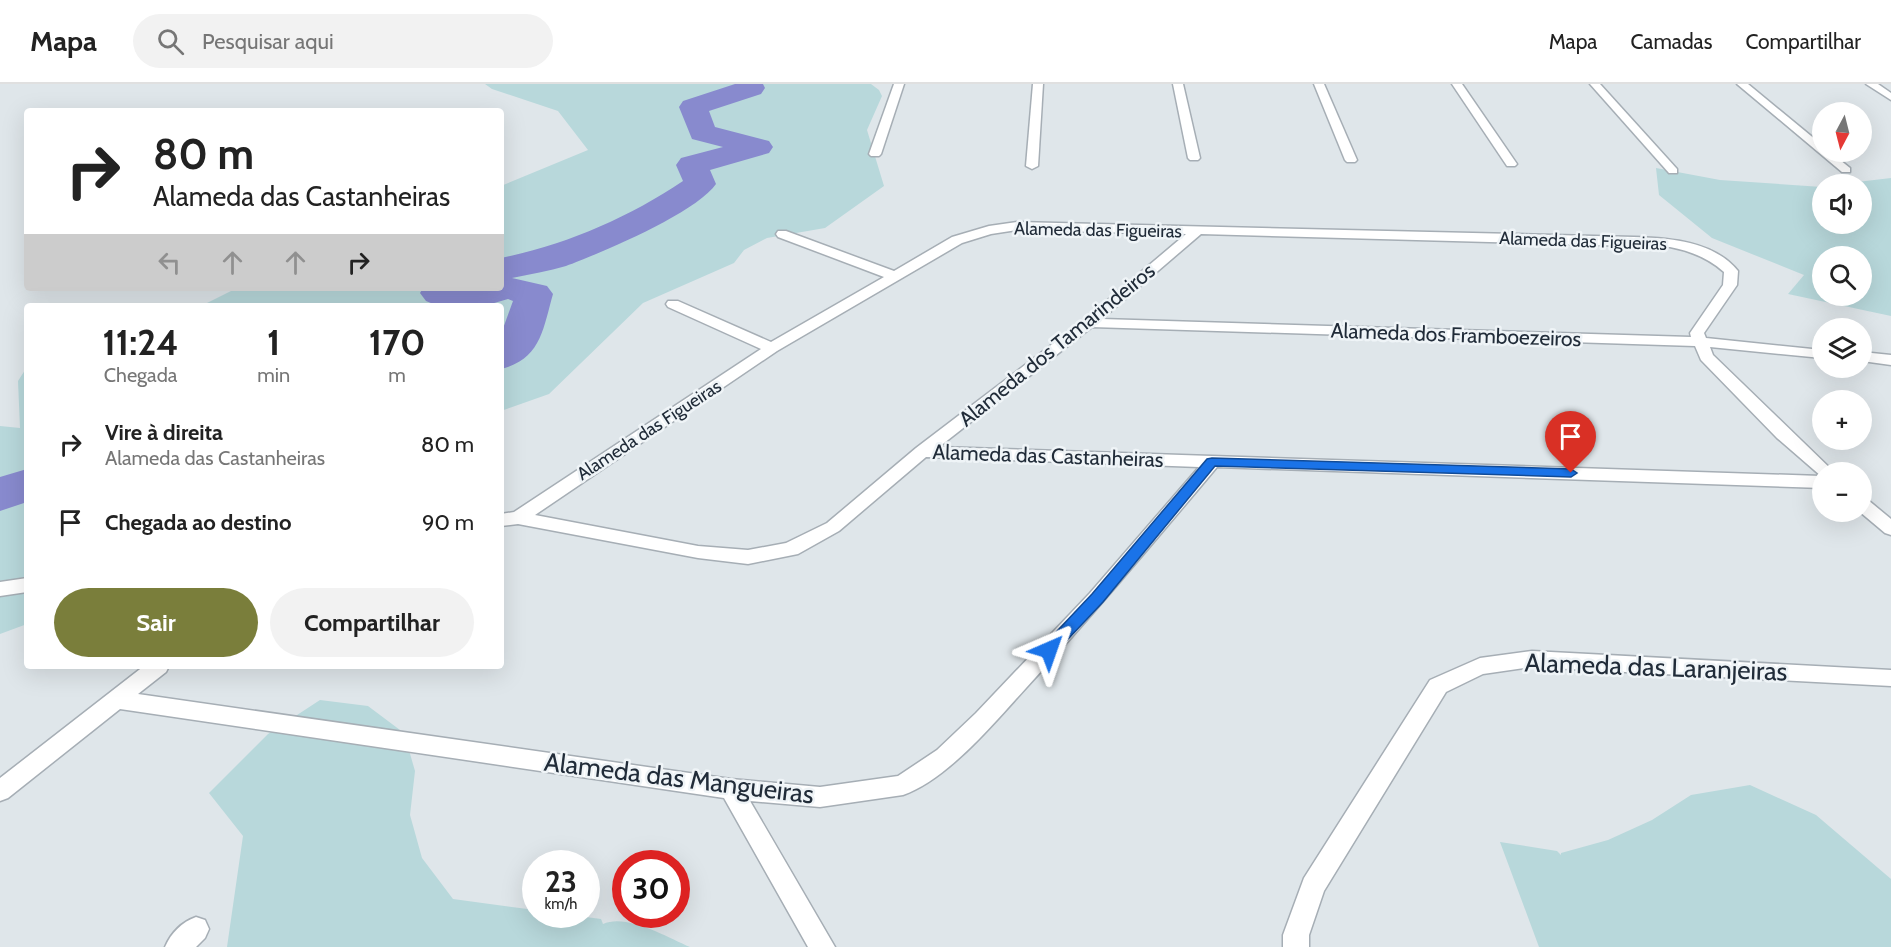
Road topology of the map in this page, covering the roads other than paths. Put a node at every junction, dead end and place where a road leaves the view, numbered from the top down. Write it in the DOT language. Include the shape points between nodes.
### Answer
graph roads {
  1 [pos="898,84"];
  2 [pos="1038,84"];
  3 [pos="1178,84"];
  4 [pos="1318,84"];
  5 [pos="1457,84"];
  6 [pos="1595,84"];
  7 [pos="1742,84"];
  8 [pos="1871,84"];
  9 [pos="1891,97"];
  10 [pos="1812,142"];
  11 [pos="875,154"];
  12 [pos="1194,158"];
  13 [pos="1351,160"];
  14 [pos="1836,162"];
  15 [pos="1511,164"];
  16 [pos="1032,166"];
  17 [pos="1846,170"];
  18 [pos="1673,171"];
  19 [pos="1197,231"];
  20 [pos="782,234"];
  21 [pos="895,276"];
  22 [pos="673,304"];
  23 [pos="1089,323"];
  24 [pos="1699,342"];
  25 [pos="772,348"];
  26 [pos="1812,353"];
  27 [pos="1872,358"];
  28 [pos="1891,360"];
  29 [pos="922,452"];
  30 [pos="1212,462"];
  31 [pos="1814,462"];
  32 [pos="1812,482"];
  33 [pos="1872,513"];
  34 [pos="510,519"];
  35 [pos="1891,529"];
  36 [pos="24,585"];
  37 [pos="0,589"];
  38 [pos="155,669"];
  39 [pos="1891,678"];
  40 [pos="117,700"];
  41 [pos="731,789"];
  42 [pos="0,791"];
  43 [pos="822,947"];
  44 [pos="1296,947"];
  1 -- 11 [label="street"];
  2 -- 16 [label="street"];
  3 -- 12 [label="street"];
  4 -- 13 [label="street"];
  5 -- 15 [label="street"];
  6 -- 18 [label="street"];
  7 -- 10 [label="street"];
  8 -- 9 [label="street"];
  14 -- 17 [label="street"];
  19 -- 21 [label="street, Alameda das Figueiras" via="1017,226 989,230 957,240"];
  19 -- 23 [label="street, Alameda dos Tamarindeiros"];
  19 -- 24 [label="street, Alameda das Figueiras" via="1665,243 1700,249 1720,259 1731,271 1730,285 1697,333"];
  20 -- 21 [label="street"];
  21 -- 25 [label="street, Alameda das Figueiras"];
  22 -- 25 [label="street"];
  23 -- 24 [label="street, Alameda dos Framboezeiros"];
  23 -- 29 [label="street, Alameda dos Tamarindeiros"];
  24 -- 26 [label="street, Alameda dos Framboezeiros"];
  24 -- 31 [label="street" via="1706,357"];
  25 -- 34 [label="street, Alameda das Figueiras"];
  27 -- 28 [label="street"];
  29 -- 30 [label="street, Alameda das Castanheiras"];
  29 -- 34 [label="street, Alameda dos Tamarindeiros" via="833,527 791,549 748,556 698,552"];
  30 -- 32 [label="street, Alameda das Castanheiras"];
  30 -- 41 [label="street, Alameda das Mangueiras" via="1097,598 945,757 903,785 820,797"];
  33 -- 35 [label="street"];
  36 -- 37 [label="street"];
  38 -- 40 [label="street"];
  39 -- 44 [label="street, Alameda das Laranjeiras" via="1532,658 1480,666 1438,686 1313,886 1296,935"];
  40 -- 41 [label="street, Alameda das Mangueiras"];
  40 -- 42 [label="street"];
  41 -- 43 [label="street"];
}
